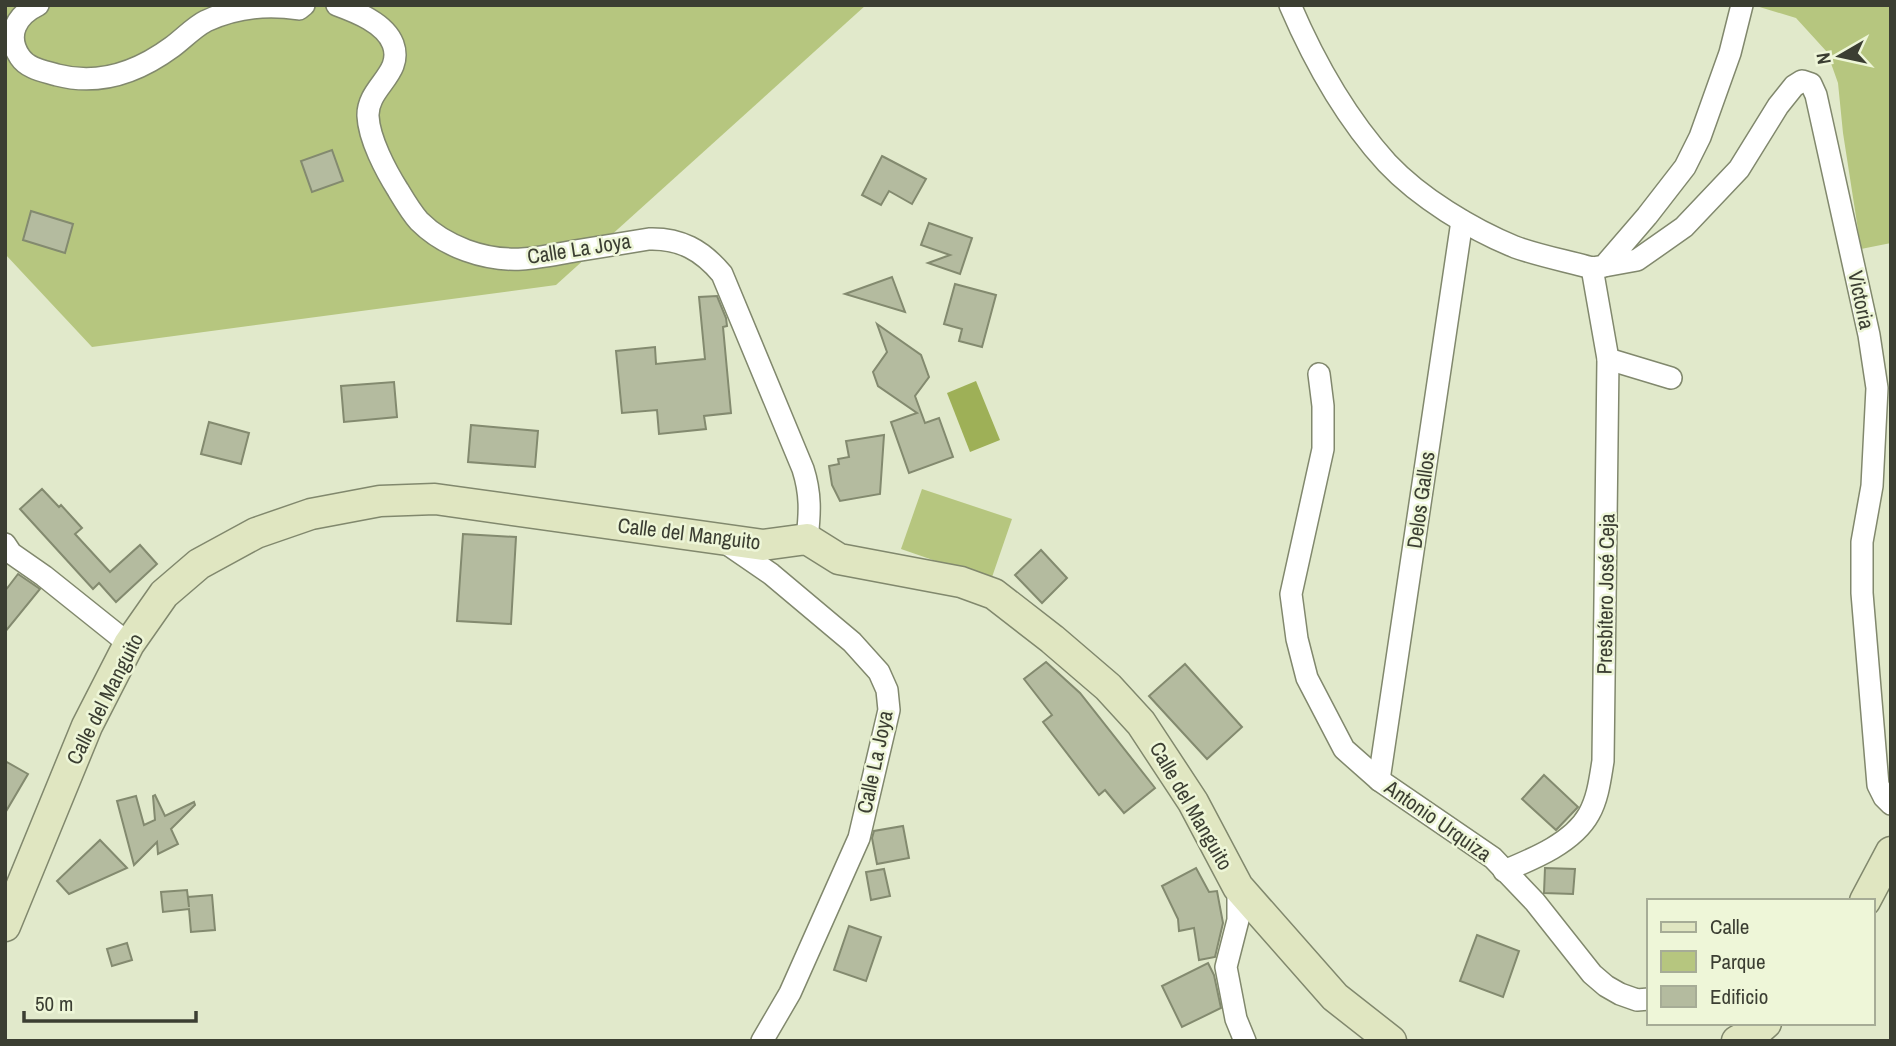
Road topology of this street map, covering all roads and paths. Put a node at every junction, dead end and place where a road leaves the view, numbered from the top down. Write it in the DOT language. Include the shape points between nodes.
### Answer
graph roads {
  1 [pos="38,5"];
  2 [pos="304,5"];
  3 [pos="337,5"];
  4 [pos="1290,5"];
  5 [pos="1742,5"];
  6 [pos="1462,221"];
  7 [pos="1598,267"];
  8 [pos="1608,359"];
  9 [pos="1319,374"];
  10 [pos="1671,378"];
  11 [pos="719,538"];
  12 [pos="807,539"];
  13 [pos="5,544"];
  14 [pos="129,644"];
  15 [pos="1379,780"];
  16 [pos="1891,804"];
  17 [pos="1891,852"];
  18 [pos="1504,871"];
  19 [pos="1238,887"];
  20 [pos="1866,899"];
  21 [pos="5,926"];
  22 [pos="1647,999"];
  23 [pos="1764,1025"];
  24 [pos="762,1041"];
  25 [pos="1245,1041"];
  26 [pos="1391,1041"];
  27 [pos="1737,1041"];
  1 -- 2 [label="street" via="26,11 16,25 14,42 22,59 37,70 91,79 142,66 205,22 236,11 268,6 299,9"];
  3 -- 12 [label="street, Calle La Joya" via="372,22 393,43 394,63 371,100 369,124 393,183 434,233 467,251 503,258 661,239 687,244 712,262 722,274 803,469 810,510"];
  4 -- 6 [label="street" via="1355,125 1388,164"];
  5 -- 7 [label="street" via="1730,53 1685,167"];
  6 -- 7 [label="street" via="1518,248"];
  6 -- 15 [label="street, Delos Gallos"];
  7 -- 8 [label="street, Presbítero José Ceja"];
  7 -- 16 [label="street, Victoria" via="1637,260 1684,226 1739,169 1794,86 1802,81 1811,84 1877,388 1872,486 1862,542 1863,593 1878,785"];
  8 -- 10 [label="street"];
  8 -- 18 [label="street, Presbítero José Ceja" via="1604,734 1597,796 1581,827 1541,856"];
  9 -- 15 [label="street, Antonio Urquiza" via="1323,449 1291,594 1297,639 1307,678 1344,749"];
  11 -- 12 [label="main road, Calle del Manguito" via="763,545"];
  11 -- 14 [label="main road, Calle del Manguito" via="435,499 380,501 311,514 267,529 199,564 164,594"];
  11 -- 24 [label="street, Calle La Joya" via="771,574 852,642 879,672 889,710 859,838 790,993"];
  12 -- 19 [label="main road, Calle del Manguito" via="839,558 961,582 994,594 1052,639 1108,687 1141,723 1193,802"];
  13 -- 14 [label="street" via="10,553"];
  14 -- 21 [label="main road, Calle del Manguito" via="87,726"];
  15 -- 18 [label="street, Antonio Urquiza" via="1493,858"];
  17 -- 20 [label="main road"];
  18 -- 22 [label="street, Antonio Urquiza" via="1592,974 1620,994"];
  19 -- 25 [label="street" via="1238,920 1226,967"];
  19 -- 26 [label="main road, Calle del Manguito" via="1335,997"];
  23 -- 27 [label="main road"];
}
